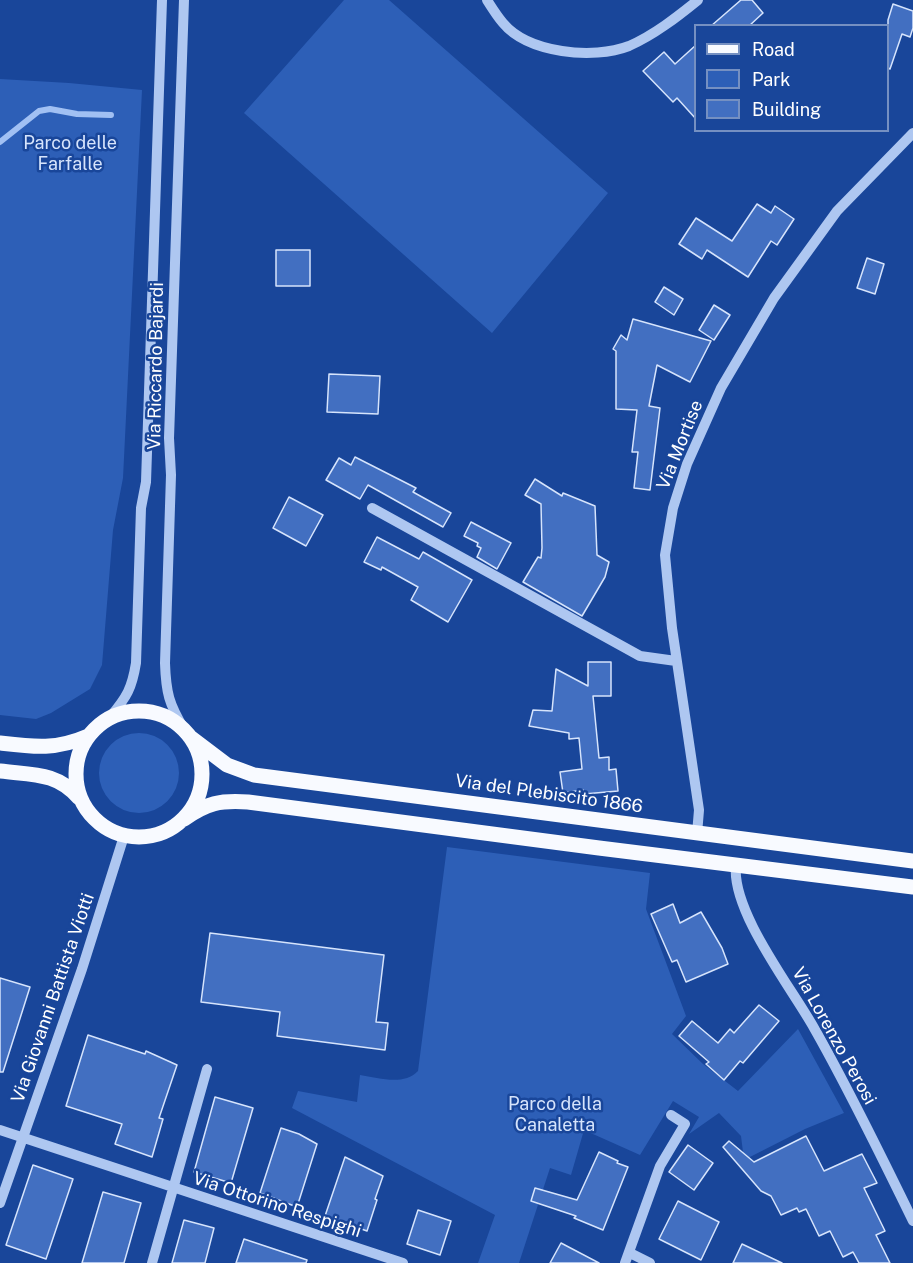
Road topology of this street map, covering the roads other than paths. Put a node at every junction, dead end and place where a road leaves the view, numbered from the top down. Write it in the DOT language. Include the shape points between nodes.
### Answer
graph roads {
  1 [pos="162,0"];
  2 [pos="184,0"];
  3 [pos="487,0"];
  4 [pos="698,0"];
  5 [pos="913,133"];
  6 [pos="372,508"];
  7 [pos="676,661"];
  8 [pos="110,717"];
  9 [pos="188,733"];
  10 [pos="88,736"];
  11 [pos="0,743"];
  12 [pos="0,771"];
  13 [pos="81,801"];
  14 [pos="183,819"];
  15 [pos="697,834"];
  16 [pos="124,836"];
  17 [pos="913,861"];
  18 [pos="736,865"];
  19 [pos="913,886"];
  20 [pos="207,1069"];
  21 [pos="671,1115"];
  22 [pos="0,1130"];
  23 [pos="23,1138"];
  24 [pos="173,1188"];
  25 [pos="0,1203"];
  26 [pos="913,1221"];
  27 [pos="370,1258"];
  28 [pos="628,1258"];
  29 [pos="152,1263"];
  30 [pos="403,1263"];
  31 [pos="650,1263"];
  1 -- 8 [label="street, Via Riccardo Bajardi" via="136,663 133,686"];
  2 -- 9 [label="street, Via Riccardo Bajardi" via="165,663 171,709"];
  3 -- 4 [label="street" via="503,24 524,40 556,51 588,53 628,46 673,21"];
  5 -- 7 [label="street, Via Mortise" via="837,211 774,298 721,388 687,464 673,508 666,555"];
  6 -- 7 [label="street" via="640,656"];
  7 -- 15 [label="street, Via Mortise" via="699,810"];
  8 -- 9 [label="main road" via="125,711 149,711 172,719"];
  8 -- 10 [label="main road"];
  9 -- 14 [label="main road" via="199,753 202,770 194,804"];
  9 -- 15 [label="main road, Via del Plebiscito 1866" via="227,765 254,775"];
  10 -- 11 [label="main road" via="49,747"];
  10 -- 13 [label="main road" via="78,756 75,779"];
  12 -- 13 [label="main road" via="59,780"];
  13 -- 16 [label="main road" via="97,822"];
  14 -- 16 [label="main road" via="154,835"];
  14 -- 18 [label="main road" via="202,807 230,800"];
  15 -- 17 [label="main road, Via del Plebiscito 1866"];
  16 -- 23 [label="street, Via Giovanni Battista Viotti"];
  18 -- 19 [label="main road"];
  18 -- 26 [label="street, Via Lorenzo Perosi" via="737,890 747,915 814,1028"];
  20 -- 24 [label="street, Via Ottorino Respighi"];
  21 -- 28 [label="street" via="685,1124 660,1166"];
  22 -- 23 [label="street, Via Ottorino Respighi"];
  23 -- 24 [label="street, Via Ottorino Respighi"];
  23 -- 25 [label="street, Via Giovanni Battista Viotti"];
  24 -- 27 [label="street, Via Ottorino Respighi"];
  24 -- 29 [label="street"];
  27 -- 30 [label="street, Via Ottorino Respighi"];
  28 -- 31 [label="street"];
}
